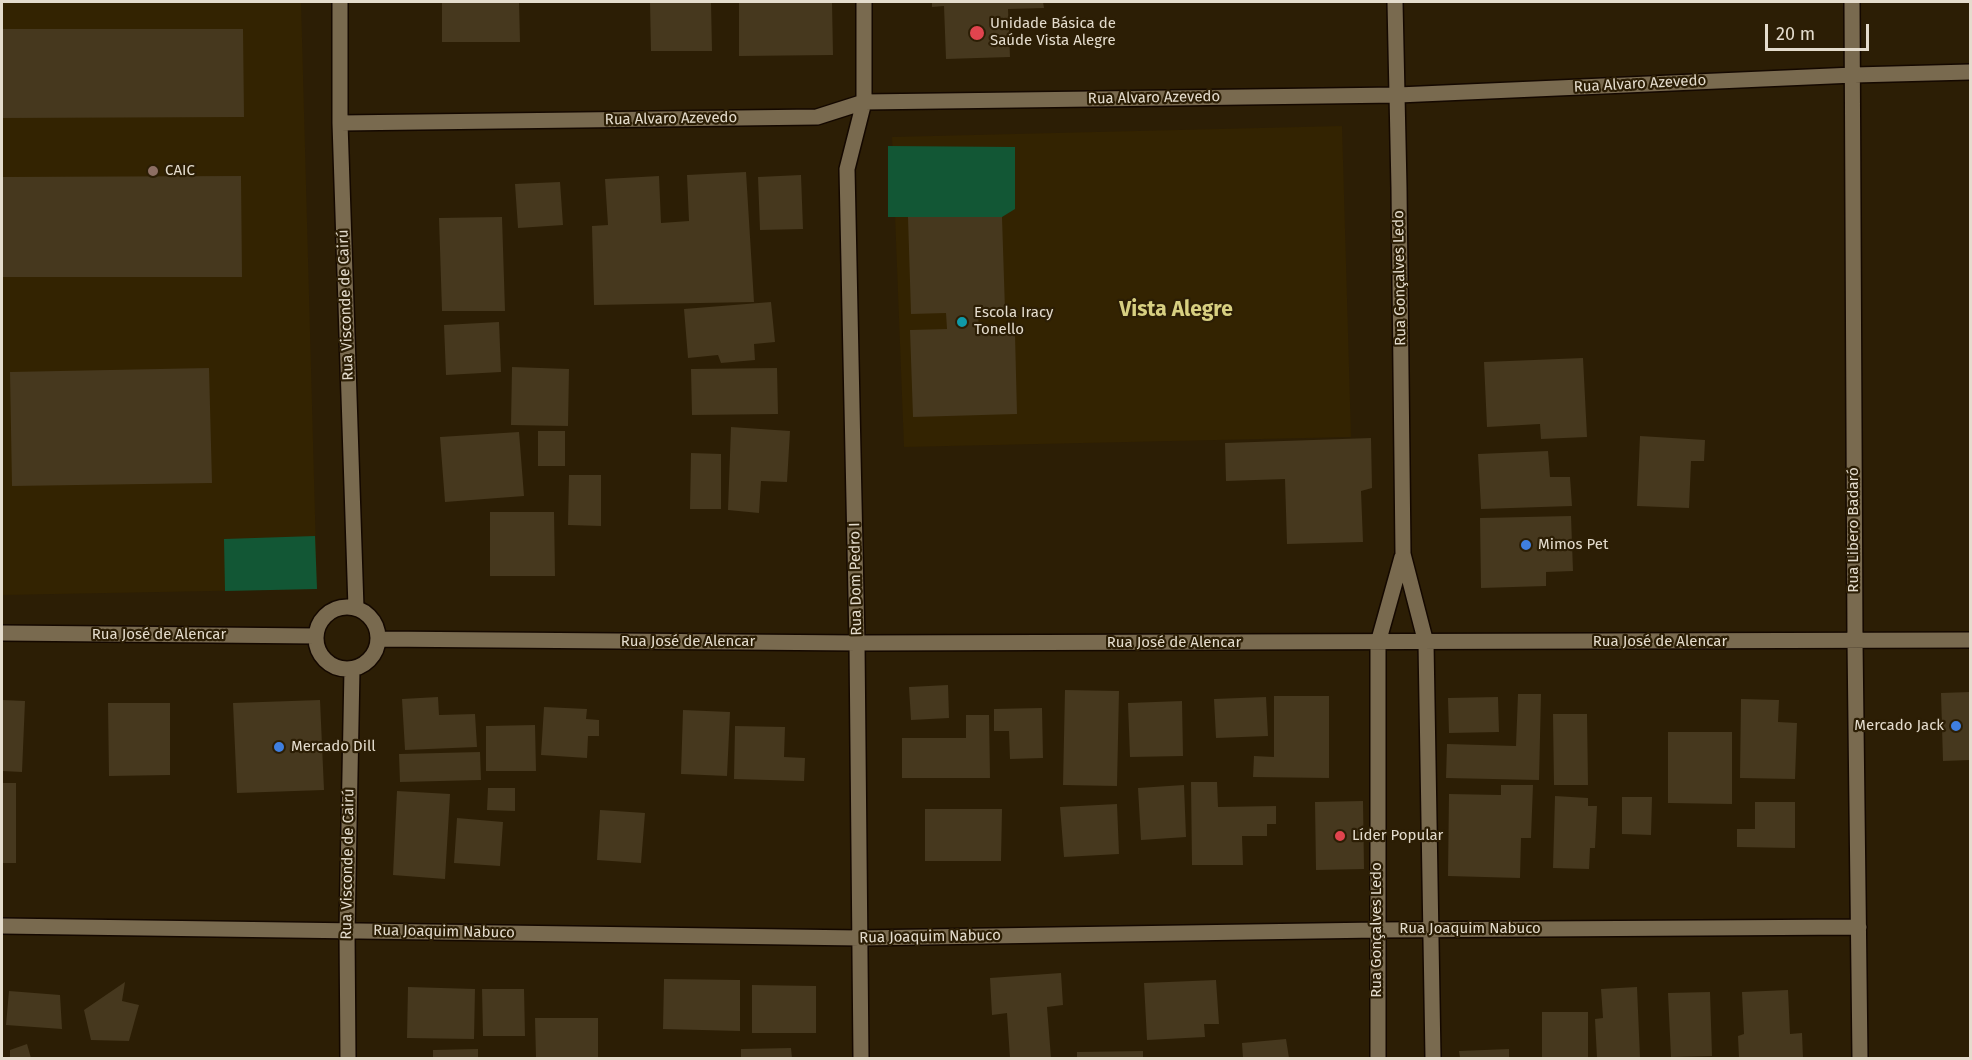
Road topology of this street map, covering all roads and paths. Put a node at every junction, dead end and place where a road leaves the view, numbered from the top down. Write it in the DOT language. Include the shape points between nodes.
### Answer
graph roads {
  1 [pos="340,2"];
  2 [pos="864,2"];
  3 [pos="1395,2"];
  4 [pos="1852,2"];
  5 [pos="1971,72"];
  6 [pos="1854,75"];
  7 [pos="1398,94"];
  8 [pos="864,102"];
  9 [pos="340,123"];
  10 [pos="1403,554"];
  11 [pos="356,608"];
  12 [pos="2,633"];
  13 [pos="316,636"];
  14 [pos="378,639"];
  15 [pos="1971,640"];
  16 [pos="1855,641"];
  17 [pos="857,643"];
  18 [pos="1378,643"];
  19 [pos="1426,643"];
  20 [pos="352,669"];
  21 [pos="2,926"];
  22 [pos="1858,927"];
  23 [pos="1378,930"];
  24 [pos="1431,930"];
  25 [pos="347,931"];
  26 [pos="860,938"];
  27 [pos="348,1059"];
  28 [pos="861,1059"];
  29 [pos="1378,1059"];
  30 [pos="1433,1059"];
  31 [pos="1860,1059"];
  1 -- 9 [label="street, Rua Visconde de Cairú"];
  2 -- 8 [label="street, Rua Dom Pedro I"];
  3 -- 7 [label="street, Rua Gonçalves Ledo"];
  4 -- 6 [label="street, Rua Libero Badaró"];
  5 -- 6 [label="street, Rua Alvaro Azevedo"];
  6 -- 7 [label="street, Rua Alvaro Azevedo"];
  6 -- 16 [label="street, Rua Libero Badaró"];
  7 -- 8 [label="street, Rua Alvaro Azevedo"];
  7 -- 10 [label="street, Rua Gonçalves Ledo"];
  8 -- 9 [label="street, Rua Alvaro Azevedo" via="817,117"];
  8 -- 17 [label="street, Rua Dom Pedro I" via="847,169"];
  9 -- 11 [label="street, Rua Visconde de Cairú"];
  10 -- 18 [label="street, Rua Gonçalves Ledo"];
  10 -- 19 [label="street, Rua Gonçalves Ledo"];
  11 -- 13 [label="street" via="342,607 329,612 320,622"];
  11 -- 14 [label="street" via="368,614"];
  12 -- 13 [label="street, Rua José de Alencar"];
  13 -- 20 [label="street" via="318,650 326,661 338,668"];
  14 -- 17 [label="street, Rua José de Alencar"];
  14 -- 20 [label="street" via="365,664"];
  15 -- 16 [label="street, Rua José de Alencar"];
  16 -- 19 [label="street, Rua José de Alencar"];
  16 -- 22 [label="street, Rua Libero Badaró"];
  17 -- 18 [label="street, Rua José de Alencar"];
  17 -- 26 [label="street, Rua Dom Pedro I"];
  18 -- 19 [label="street, Rua José de Alencar"];
  18 -- 23 [label="street, Rua Gonçalves Ledo"];
  19 -- 24 [label="street, Rua Gonçalves Ledo"];
  20 -- 25 [label="street, Rua Visconde de Cairú"];
  21 -- 25 [label="street, Rua Joaquim Nabuco"];
  22 -- 24 [label="street, Rua Joaquim Nabuco"];
  22 -- 31 [label="street, Rua Libero Badaró"];
  23 -- 24 [label="street, Rua Joaquim Nabuco"];
  23 -- 26 [label="street, Rua Joaquim Nabuco"];
  23 -- 29 [label="street, Rua Gonçalves Ledo"];
  24 -- 30 [label="street, Rua Gonçalves Ledo"];
  25 -- 26 [label="street, Rua Joaquim Nabuco"];
  25 -- 27 [label="street, Rua Visconde de Cairú"];
  26 -- 28 [label="street, Rua Dom Pedro I"];
}
